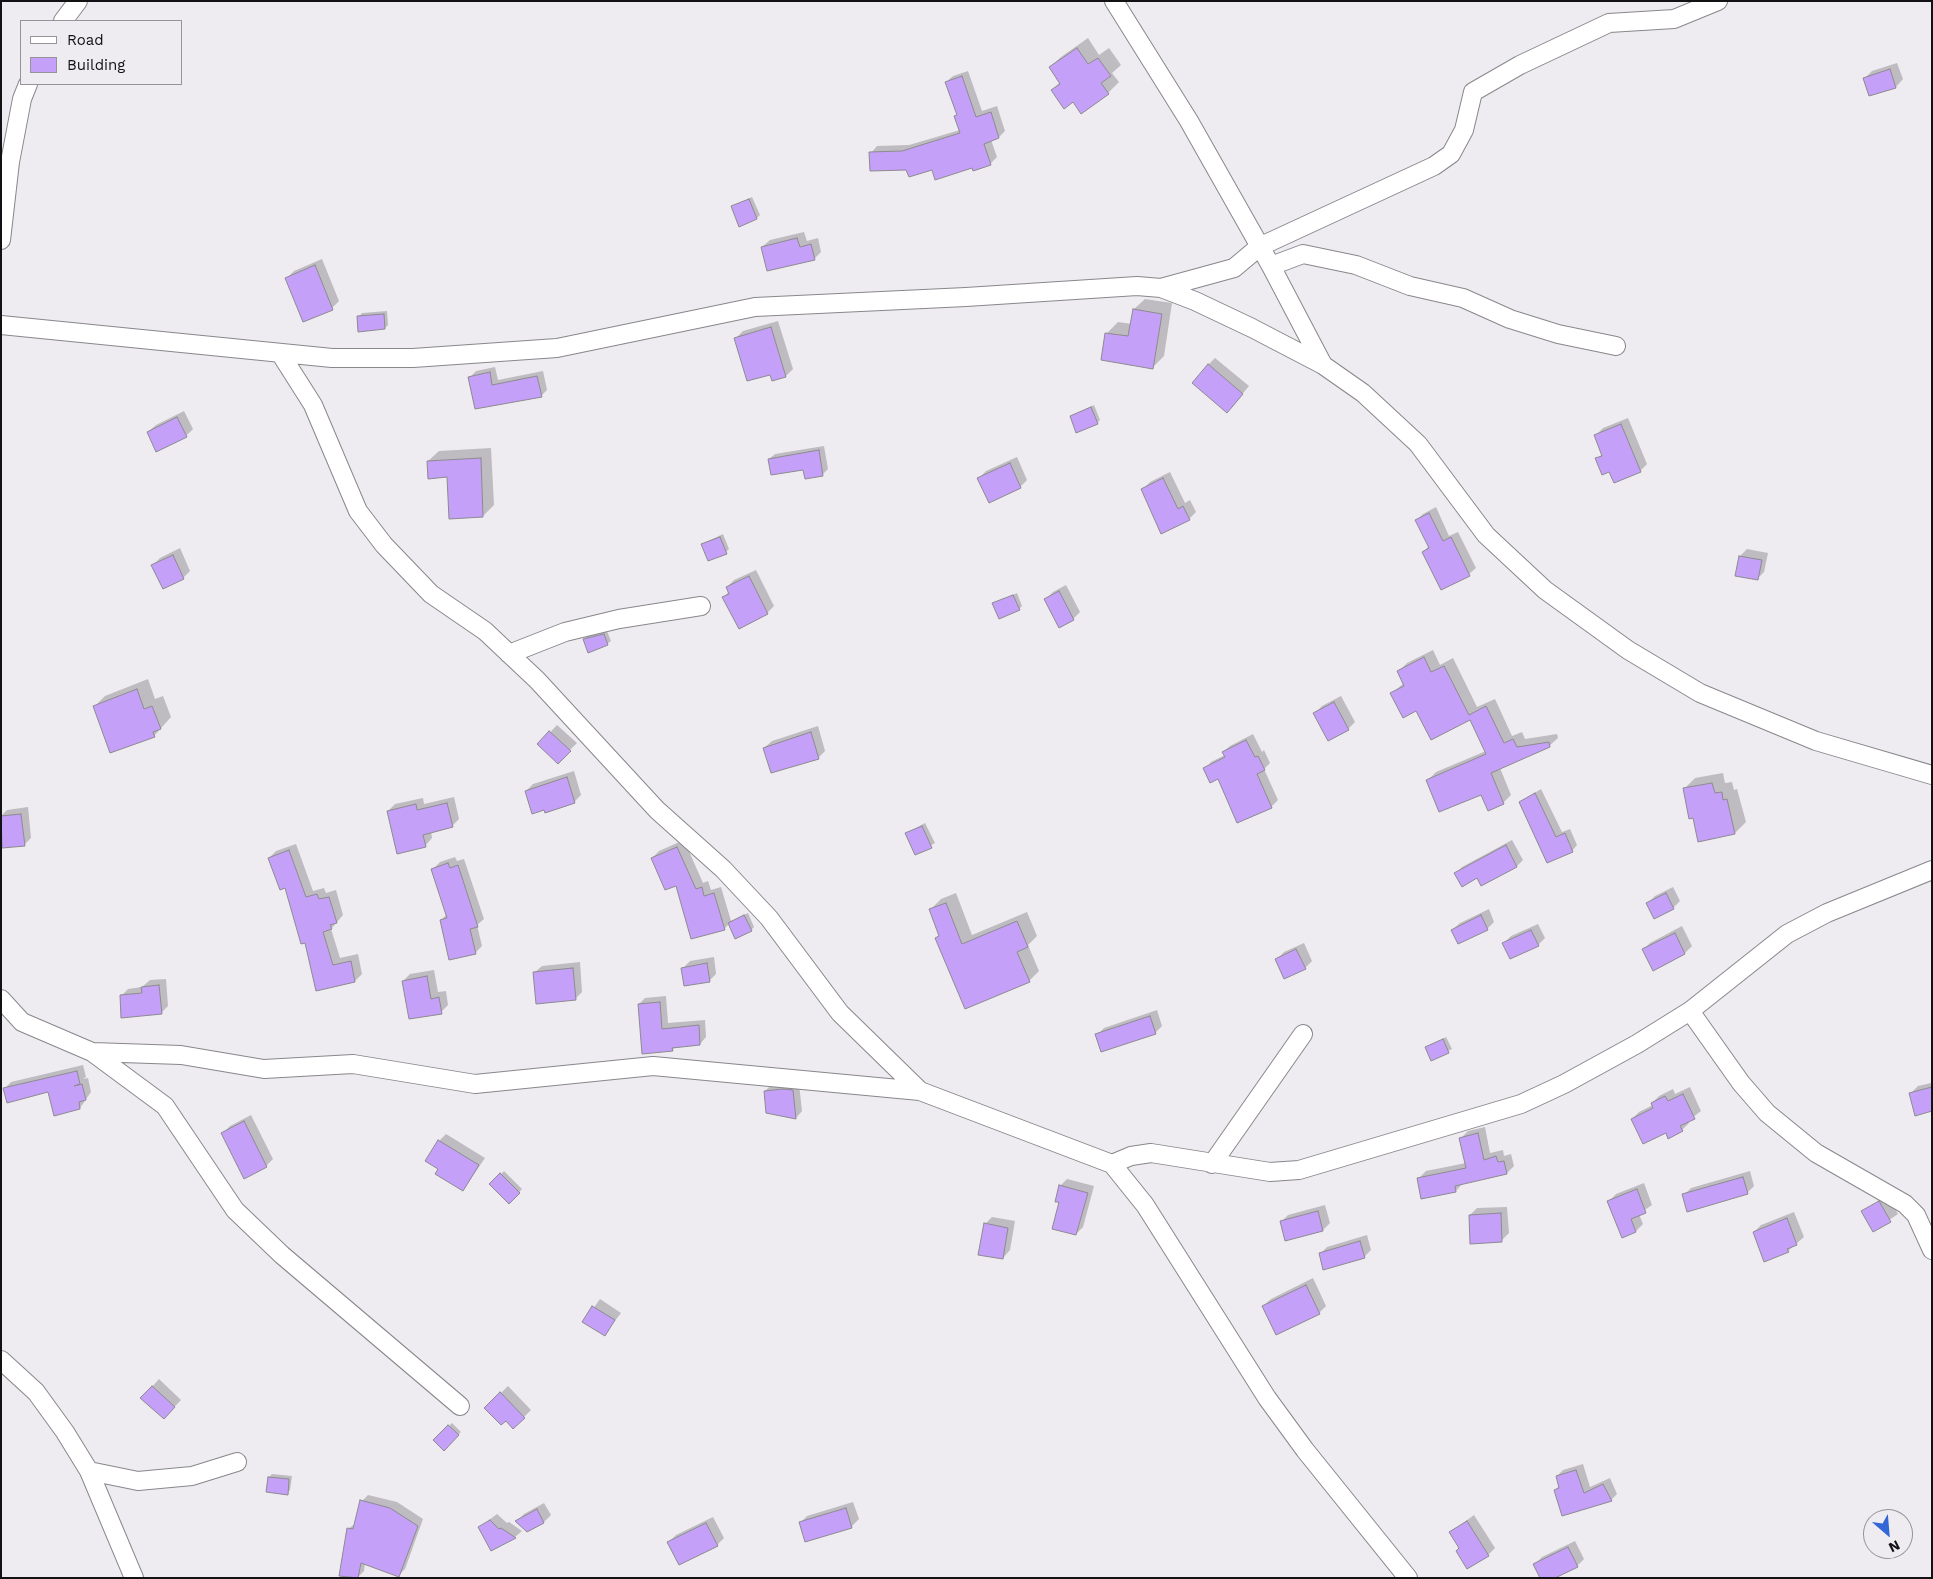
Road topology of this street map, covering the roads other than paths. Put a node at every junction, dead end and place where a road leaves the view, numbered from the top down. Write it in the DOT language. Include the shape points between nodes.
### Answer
graph roads {
  1 [pos="78,1"];
  2 [pos="1114,1"];
  3 [pos="1718,1"];
  4 [pos="64,20"];
  5 [pos="28,85"];
  6 [pos="1,240"];
  7 [pos="1258,247"];
  8 [pos="1271,266"];
  9 [pos="1161,288"];
  10 [pos="1,325"];
  11 [pos="1616,346"];
  12 [pos="280,353"];
  13 [pos="1323,365"];
  14 [pos="701,606"];
  15 [pos="509,654"];
  16 [pos="1932,775"];
  17 [pos="1932,870"];
  18 [pos="1,999"];
  19 [pos="1690,1011"];
  20 [pos="1303,1034"];
  21 [pos="92,1052"];
  22 [pos="920,1092"];
  23 [pos="1112,1164"];
  24 [pos="1212,1164"];
  25 [pos="1932,1250"];
  26 [pos="1,1360"];
  27 [pos="460,1406"];
  28 [pos="237,1462"];
  29 [pos="89,1471"];
  30 [pos="134,1578"];
  31 [pos="1408,1578"];
  1 -- 4 [label="street"];
  2 -- 7 [label="street" via="1190,121"];
  3 -- 7 [label="street" via="1674,19 1609,23 1520,65 1472,92 1464,130 1451,154 1434,166"];
  5 -- 6 [label="street" via="10,162"];
  7 -- 8 [label="street"];
  7 -- 9 [label="street" via="1234,268"];
  8 -- 11 [label="street" via="1303,254 1356,265 1410,286 1463,298 1510,319 1558,334"];
  8 -- 13 [label="street"];
  9 -- 12 [label="street" via="1137,286 755,307 557,348 413,358 332,358"];
  9 -- 13 [label="street" via="1203,304"];
  10 -- 12 [label="street"];
  12 -- 15 [label="street" via="313,405 358,511 384,545 431,594 485,631"];
  13 -- 16 [label="street" via="1363,393 1418,444 1492,541 1545,590 1628,650 1700,693 1816,741"];
  14 -- 15 [label="street" via="619,619 565,632"];
  15 -- 22 [label="street" via="658,810 723,869 769,918 840,1013"];
  17 -- 19 [label="street" via="1827,913 1787,934"];
  18 -- 21 [label="street" via="22,1022"];
  19 -- 24 [label="street" via="1637,1044 1521,1104 1300,1170 1270,1172"];
  19 -- 25 [label="street" via="1741,1083 1767,1113 1816,1153 1905,1204 1916,1215"];
  20 -- 24 [label="street"];
  21 -- 22 [label="street" via="181,1055 264,1069 353,1064 475,1084 653,1066"];
  21 -- 27 [label="street" via="165,1106 235,1210"];
  22 -- 23 [label="street"];
  23 -- 24 [label="street" via="1131,1156 1151,1153"];
  23 -- 31 [label="street" via="1145,1205 1267,1398"];
  26 -- 29 [label="street" via="36,1392"];
  28 -- 29 [label="street" via="192,1476 138,1481"];
  29 -- 30 [label="street"];
}
